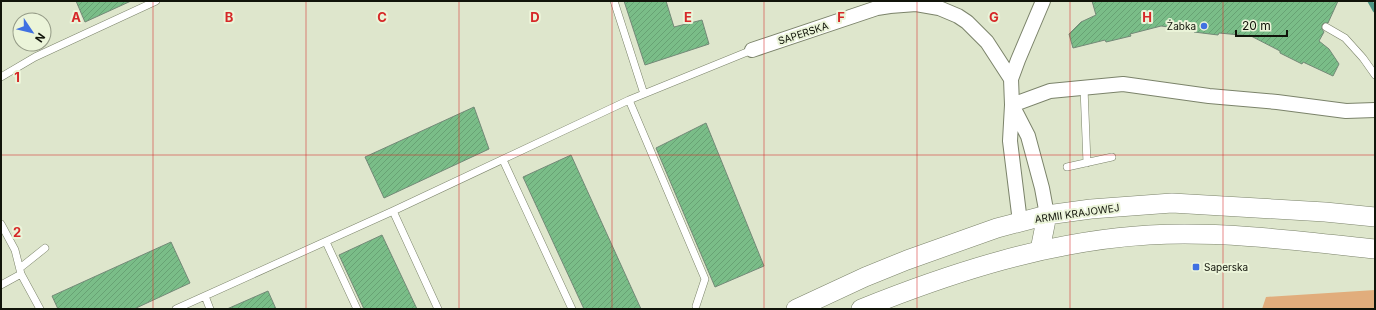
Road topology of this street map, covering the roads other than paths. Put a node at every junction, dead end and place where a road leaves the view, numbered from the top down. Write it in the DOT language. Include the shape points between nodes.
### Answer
graph roads {
  1 [pos="156,1"];
  2 [pos="614,1"];
  3 [pos="1043,1"];
  4 [pos="1326,27"];
  5 [pos="752,50"];
  6 [pos="1375,75"];
  7 [pos="1,77"];
  8 [pos="1011,79"];
  9 [pos="1084,88"];
  10 [pos="644,94"];
  11 [pos="629,100"];
  12 [pos="1012,105"];
  13 [pos="1375,110"];
  14 [pos="1112,157"];
  15 [pos="503,160"];
  16 [pos="1087,163"];
  17 [pos="1067,168"];
  18 [pos="393,212"];
  19 [pos="1048,215"];
  20 [pos="1375,217"];
  21 [pos="1020,222"];
  22 [pos="1,224"];
  23 [pos="326,242"];
  24 [pos="45,248"];
  25 [pos="1375,249"];
  26 [pos="1040,250"];
  27 [pos="21,271"];
  28 [pos="1,285"];
  29 [pos="204,296"];
  30 [pos="696,306"];
  31 [pos="40,309"];
  32 [pos="176,309"];
  33 [pos="210,309"];
  34 [pos="357,309"];
  35 [pos="438,309"];
  36 [pos="572,309"];
  37 [pos="796,309"];
  38 [pos="861,309"];
  1 -- 7 [label="lane" via="35,57"];
  2 -- 10 [label="lane"];
  3 -- 8 [label="street"];
  4 -- 6 [label="lane" via="1345,38"];
  5 -- 8 [label="street, SAPERSKA" via="877,8 928,5 949,11 967,22 987,42"];
  5 -- 10 [label="lane"];
  8 -- 12 [label="street"];
  9 -- 12 [label="street" via="1050,91"];
  9 -- 13 [label="street" via="1122,84 1346,111"];
  9 -- 16 [label="lane"];
  10 -- 11 [label="lane"];
  11 -- 15 [label="lane"];
  11 -- 30 [label="lane" via="705,279"];
  12 -- 19 [label="street" via="1028,136"];
  12 -- 21 [label="street" via="1010,141"];
  14 -- 16 [label="lane"];
  15 -- 18 [label="lane"];
  15 -- 36 [label="lane"];
  16 -- 17 [label="lane"];
  18 -- 23 [label="lane"];
  18 -- 35 [label="lane"];
  19 -- 20 [label="main road, ARMII KRAJOWEJ" via="1172,202"];
  19 -- 21 [label="main road, ARMII KRAJOWEJ"];
  19 -- 26 [label="main road"];
  21 -- 26 [label="main road"];
  21 -- 37 [label="main road, ARMII KRAJOWEJ" via="975,235 907,260"];
  22 -- 27 [label="lane" via="15,250"];
  23 -- 29 [label="lane"];
  23 -- 34 [label="lane"];
  24 -- 27 [label="lane"];
  25 -- 26 [label="main road" via="1199,234 1131,236"];
  26 -- 38 [label="main road" via="973,268"];
  27 -- 28 [label="lane"];
  27 -- 31 [label="lane"];
  29 -- 32 [label="lane"];
  29 -- 33 [label="lane"];
}
